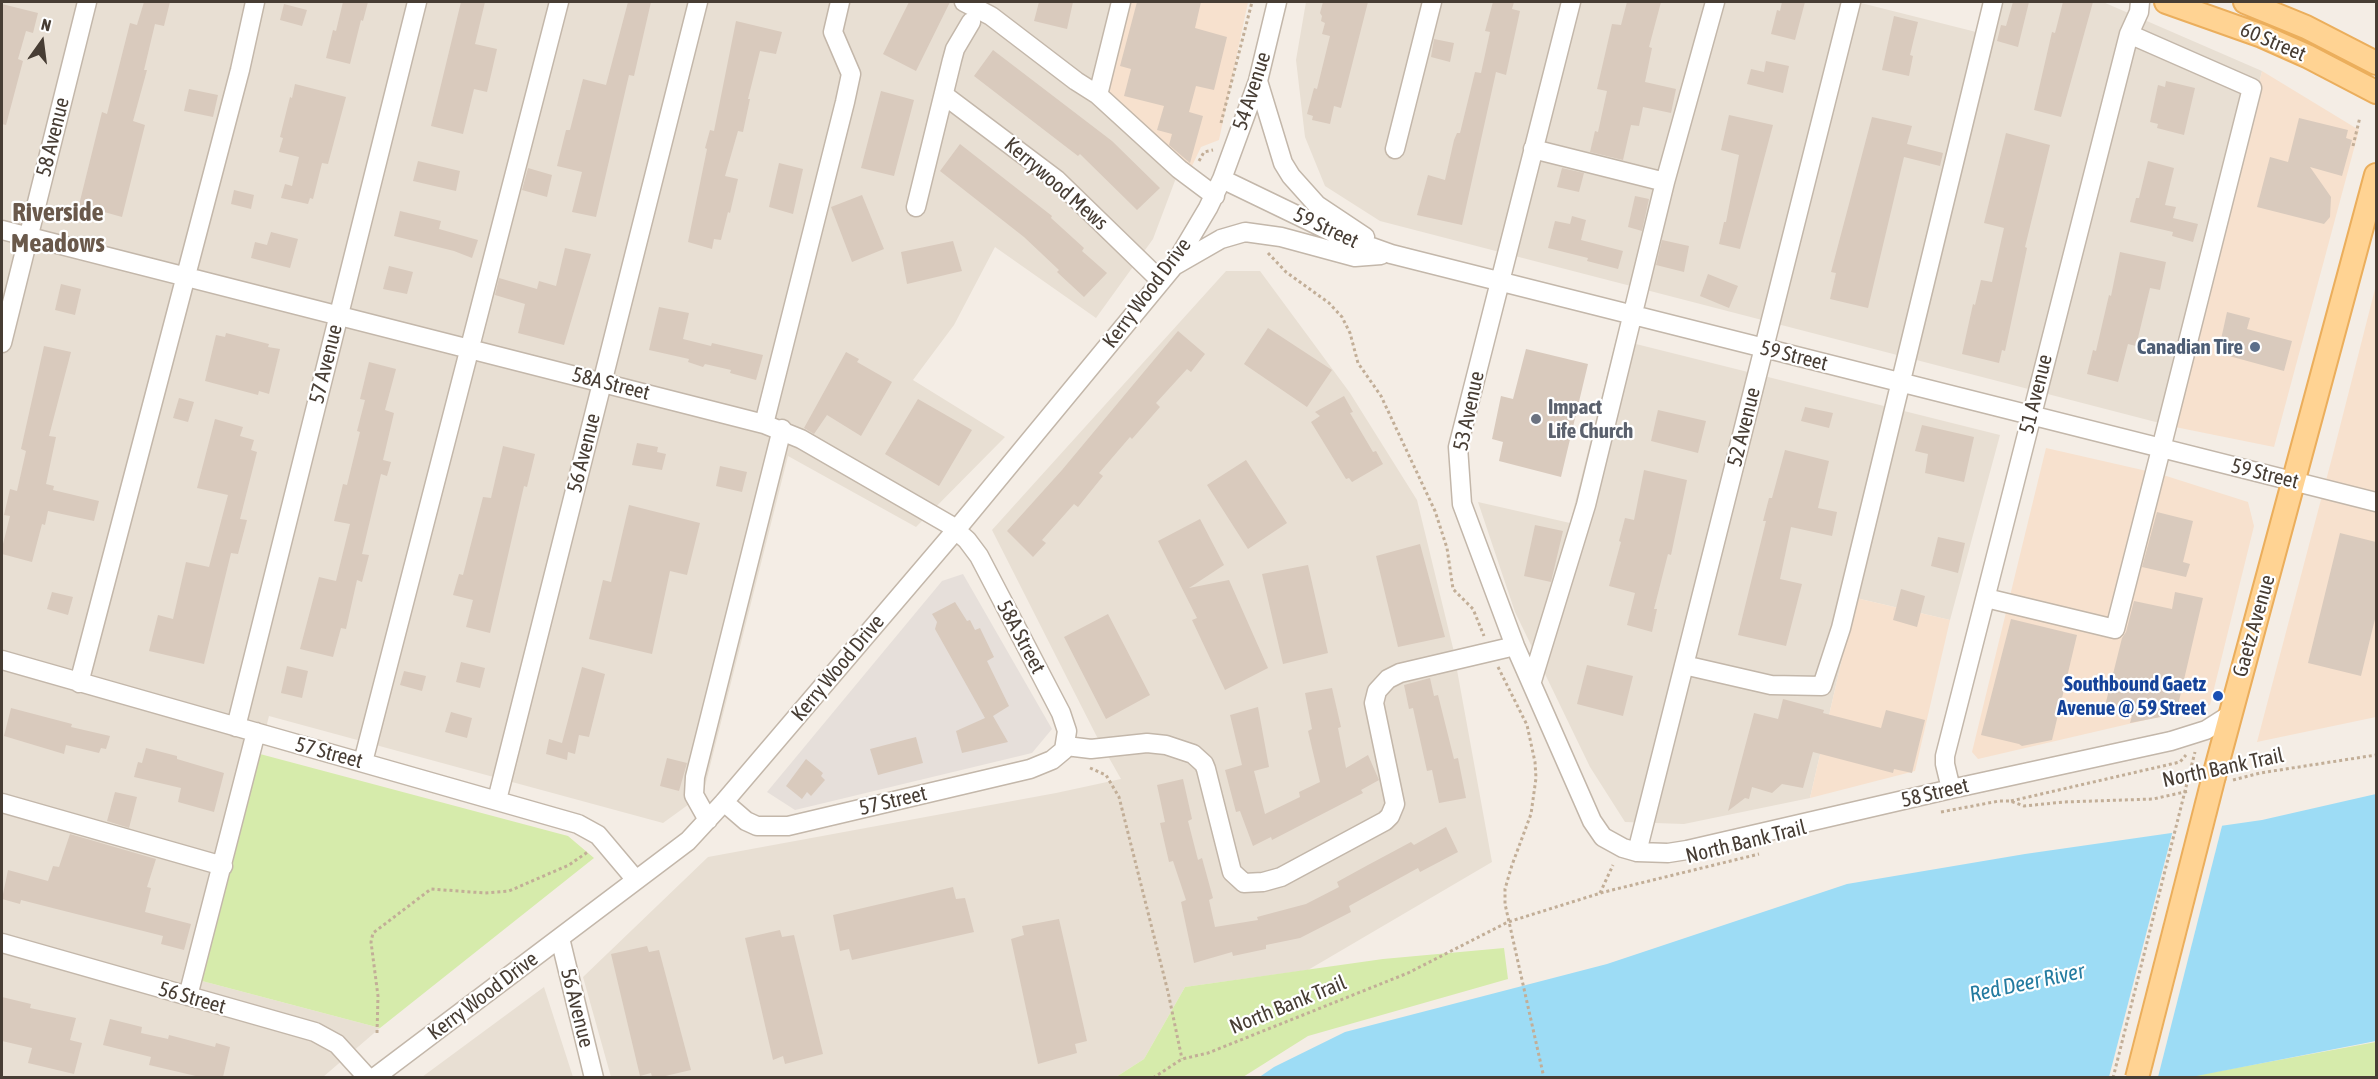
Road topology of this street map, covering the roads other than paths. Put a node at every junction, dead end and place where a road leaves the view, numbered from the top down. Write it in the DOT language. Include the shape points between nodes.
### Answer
graph roads {
  1 [pos="87,2"];
  2 [pos="255,2"];
  3 [pos="417,2"];
  4 [pos="559,2"];
  5 [pos="698,2"];
  6 [pos="840,2"];
  7 [pos="1121,2"];
  8 [pos="1277,2"];
  9 [pos="1432,2"];
  10 [pos="1571,2"];
  11 [pos="1716,2"];
  12 [pos="1851,2"];
  13 [pos="1993,2"];
  14 [pos="2140,2"];
  15 [pos="2166,2"];
  16 [pos="2245,2"];
  17 [pos="973,8"];
  18 [pos="2129,34"];
  19 [pos="2376,63"];
  20 [pos="1258,81"];
  21 [pos="2376,92"];
  22 [pos="944,95"];
  23 [pos="1098,95"];
  24 [pos="1395,149"];
  25 [pos="1533,149"];
  26 [pos="2376,175"];
  27 [pos="1665,182"];
  28 [pos="1218,187"];
  29 [pos="916,207"];
  30 [pos="2,230"];
  31 [pos="28,237"];
  32 [pos="1391,254"];
  33 [pos="1167,274"];
  34 [pos="186,277"];
  35 [pos="1501,281"];
  36 [pos="338,315"];
  37 [pos="1633,315"];
  38 [pos="2,343"];
  39 [pos="1764,348"];
  40 [pos="471,349"];
  41 [pos="602,381"];
  42 [pos="1900,383"];
  43 [pos="2030,416"];
  44 [pos="773,426"];
  45 [pos="2161,449"];
  46 [pos="2295,481"];
  47 [pos="2376,502"];
  48 [pos="956,530"];
  49 [pos="1986,598"];
  50 [pos="1515,646"];
  51 [pos="2,660"];
  52 [pos="1684,665"];
  53 [pos="1532,681"];
  54 [pos="80,683"];
  55 [pos="2228,716"];
  56 [pos="236,727"];
  57 [pos="256,732"];
  58 [pos="1062,752"];
  59 [pos="363,762"];
  60 [pos="1951,789"];
  61 [pos="497,800"];
  62 [pos="724,802"];
  63 [pos="2,804"];
  64 [pos="708,820"];
  65 [pos="1637,852"];
  66 [pos="223,866"];
  67 [pos="636,880"];
  68 [pos="560,938"];
  69 [pos="2,943"];
  70 [pos="188,996"];
  71 [pos="368,1077"];
  72 [pos="374,1077"];
  73 [pos="594,1077"];
  74 [pos="2137,1077"];
  1 -- 31 [label="street, 58 Avenue"];
  2 -- 34 [label="street"];
  3 -- 36 [label="street, 57 Avenue"];
  4 -- 40 [label="street"];
  5 -- 41 [label="street, 56 Avenue"];
  6 -- 44 [label="street" via="833,32 850,74 846,102"];
  7 -- 23 [label="street"];
  8 -- 20 [label="street, 54 Avenue"];
  9 -- 24 [label="street"];
  10 -- 25 [label="street, 53 Avenue"];
  11 -- 27 [label="street"];
  12 -- 39 [label="street, 52 Avenue"];
  13 -- 42 [label="street"];
  14 -- 18 [label="street, 51 Avenue"];
  15 -- 21 [label="main road, 60 Street" via="2262,36"];
  16 -- 19 [label="main road, 60 Street" via="2306,27"];
  17 -- 22 [label="street" via="955,49"];
  17 -- 23 [label="street, 59 Street"];
  18 -- 43 [label="street, 51 Avenue"];
  18 -- 45 [label="street" via="2252,88"];
  20 -- 28 [label="street, 54 Avenue"];
  20 -- 32 [label="street" via="1283,163 1291,176 1317,205"];
  22 -- 29 [label="street"];
  22 -- 33 [label="street, Kerrywood Mews" via="1057,180"];
  23 -- 28 [label="street, 59 Street" via="1179,169"];
  25 -- 27 [label="street"];
  25 -- 35 [label="street, 53 Avenue"];
  26 -- 46 [label="main road, Gaetz Avenue"];
  27 -- 37 [label="street"];
  28 -- 32 [label="street, 59 Street"];
  28 -- 33 [label="street, Kerry Wood Drive"];
  30 -- 31 [label="street, 58A Street"];
  31 -- 34 [label="street, 58A Street"];
  31 -- 38 [label="street, 58 Avenue"];
  32 -- 33 [label="street" via="1355,257 1281,237 1245,232 1221,239"];
  32 -- 35 [label="street, 59 Street"];
  33 -- 48 [label="street, Kerry Wood Drive"];
  34 -- 36 [label="street, 58A Street"];
  34 -- 54 [label="street"];
  35 -- 37 [label="street, 59 Street"];
  35 -- 50 [label="street, 53 Avenue" via="1458,447 1462,504"];
  36 -- 40 [label="street, 58A Street"];
  36 -- 56 [label="street, 57 Avenue"];
  37 -- 39 [label="street, 59 Street"];
  37 -- 53 [label="street" via="1586,505"];
  39 -- 42 [label="street, 59 Street"];
  39 -- 52 [label="street, 52 Avenue"];
  40 -- 41 [label="street, 58A Street"];
  40 -- 59 [label="street"];
  41 -- 44 [label="street, 58A Street"];
  41 -- 61 [label="street, 56 Avenue"];
  42 -- 43 [label="street, 59 Street"];
  42 -- 52 [label="street" via="1841,628 1822,686 1771,685"];
  43 -- 45 [label="street, 59 Street"];
  43 -- 49 [label="street, 51 Avenue"];
  44 -- 48 [label="street, 58A Street"];
  44 -- 64 [label="street" via="694,777 694,795"];
  45 -- 46 [label="street, 59 Street"];
  45 -- 49 [label="street" via="2115,629"];
  46 -- 47 [label="street, 59 Street"];
  46 -- 55 [label="main road, Gaetz Avenue"];
  48 -- 58 [label="street, 58A Street" via="979,556 1066,722"];
  48 -- 62 [label="street, Kerry Wood Drive"];
  49 -- 60 [label="street, 51 Avenue" via="1945,756"];
  50 -- 53 [label="street, 53 Avenue"];
  50 -- 58 [label="street" via="1388,679 1377,691 1374,703 1395,804 1390,816 1281,877 1263,882 1244,883 1232,872 1206,769 1193,754 1147,743"];
  51 -- 54 [label="street, 57 Street"];
  52 -- 65 [label="street, 52 Avenue"];
  53 -- 65 [label="street, 53 Avenue" via="1598,830 1610,842"];
  54 -- 56 [label="street, 57 Street"];
  55 -- 60 [label="street, 58 Street" via="2206,730 2171,741"];
  55 -- 74 [label="main road, Gaetz Avenue, bridge"];
  56 -- 57 [label="street, 57 Street"];
  57 -- 59 [label="street, 57 Street"];
  57 -- 66 [label="street"];
  58 -- 62 [label="street, 57 Street" via="1030,769 776,828 752,824"];
  59 -- 61 [label="street, 57 Street"];
  60 -- 65 [label="street, 58 Street" via="1687,850"];
  61 -- 67 [label="street, 57 Street" via="594,831"];
  62 -- 64 [label="street, Kerry Wood Drive"];
  63 -- 66 [label="street"];
  64 -- 67 [label="street, Kerry Wood Drive" via="679,849"];
  66 -- 70 [label="street"];
  67 -- 68 [label="street, Kerry Wood Drive"];
  68 -- 72 [label="street, Kerry Wood Drive"];
  68 -- 73 [label="street, 56 Avenue"];
  69 -- 70 [label="street, 56 Street"];
  70 -- 71 [label="street, 56 Street" via="325,1036"];
}
